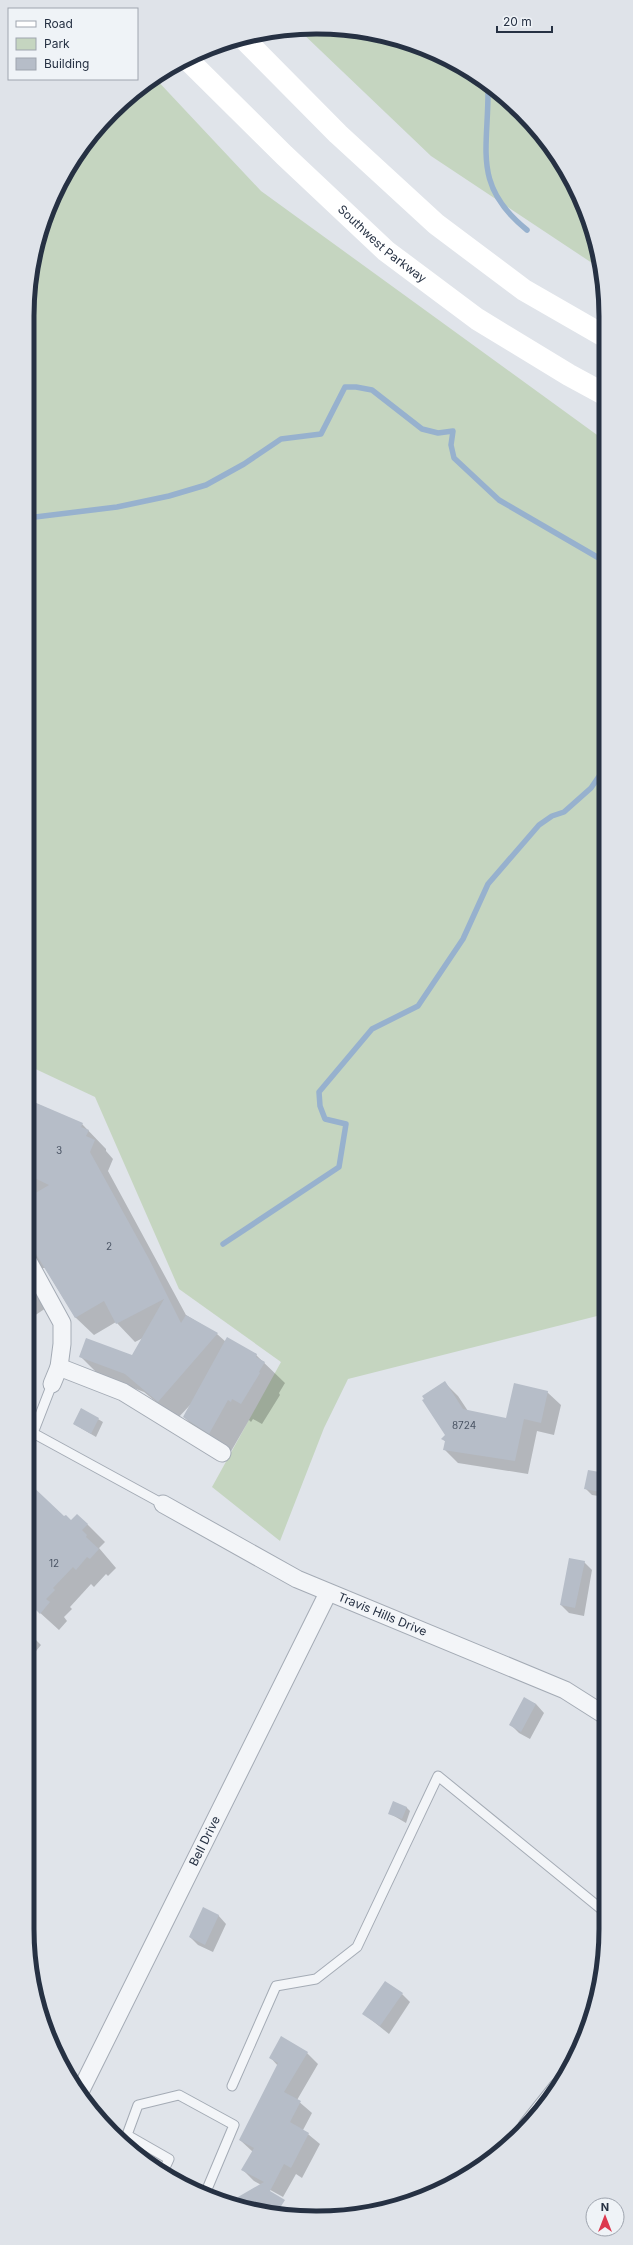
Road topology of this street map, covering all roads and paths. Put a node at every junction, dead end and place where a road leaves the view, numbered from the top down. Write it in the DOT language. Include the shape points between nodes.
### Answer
graph roads {
  1 [pos="248,43"];
  2 [pos="192,63"];
  3 [pos="599,333"];
  4 [pos="599,391"];
  5 [pos="34,1272"];
  6 [pos="59,1367"];
  7 [pos="52,1384"];
  8 [pos="34,1423"];
  9 [pos="34,1434"];
  10 [pos="222,1453"];
  11 [pos="163,1504"];
  12 [pos="328,1593"];
  13 [pos="599,1712"];
  14 [pos="599,1907"];
  15 [pos="82,2085"];
  16 [pos="232,2086"];
  17 [pos="127,2138"];
  18 [pos="130,2141"];
  19 [pos="165,2167"];
  20 [pos="207,2189"];
  1 -- 3 [label="main road" via="338,134 436,224 524,290"];
  2 -- 4 [label="main road, Southwest Parkway" via="284,155 386,250 477,319"];
  5 -- 6 [label="street" via="62,1323"];
  6 -- 7 [label="street"];
  6 -- 10 [label="street" via="124,1392"];
  7 -- 8 [label="lane"];
  9 -- 11 [label="lane"];
  11 -- 12 [label="street, Travis Hills Drive" via="297,1579"];
  12 -- 13 [label="street, Travis Hills Drive" via="565,1690"];
  12 -- 15 [label="street, Bell Drive"];
  14 -- 16 [label="lane" via="438,1776 357,1947 316,1979 276,1986"];
  17 -- 20 [label="lane" via="138,2105 179,2095 234,2126"];
  18 -- 19 [label="lane" via="169,2159"];
}
